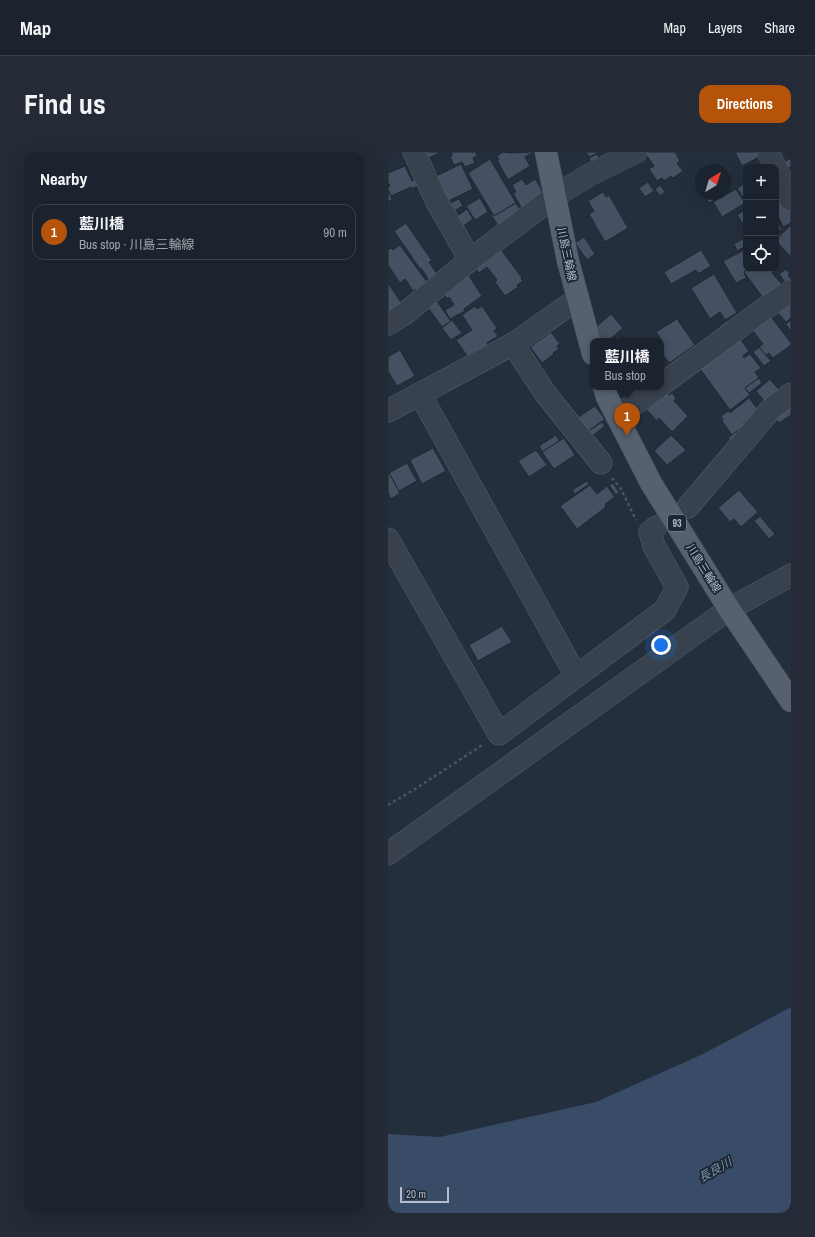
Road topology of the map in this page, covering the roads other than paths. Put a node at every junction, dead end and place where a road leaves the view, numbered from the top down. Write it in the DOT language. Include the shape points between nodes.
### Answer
graph roads {
  1 [pos="414,152"];
  2 [pos="546,152"];
  3 [pos="636,152"];
  4 [pos="768,152"];
  5 [pos="774,164"];
  6 [pos="779,174"];
  7 [pos="555,196"];
  8 [pos="791,200"];
  9 [pos="470,260"];
  10 [pos="791,290"];
  11 [pos="579,304"];
  12 [pos="388,324"];
  13 [pos="590,343"];
  14 [pos="513,344"];
  15 [pos="664,383"];
  16 [pos="605,390"];
  17 [pos="654,390"];
  18 [pos="420,394"];
  19 [pos="791,394"];
  20 [pos="388,411"];
  21 [pos="617,417"];
  22 [pos="601,463"];
  23 [pos="688,507"];
  24 [pos="653,529"];
  25 [pos="388,539"];
  26 [pos="791,575"];
  27 [pos="729,609"];
  28 [pos="576,676"];
  29 [pos="791,701"];
  30 [pos="388,854"];
  1 -- 9 [label="street" via="436,200"];
  2 -- 7 [label="main road, 川島三輪線"];
  3 -- 7 [label="street"];
  4 -- 5 [label="street"];
  6 -- 8 [label="street"];
  7 -- 9 [label="street"];
  7 -- 11 [label="main road, 川島三輪線"];
  9 -- 12 [label="street" via="403,315"];
  10 -- 15 [label="street"];
  11 -- 13 [label="main road, 川島三輪線"];
  11 -- 14 [label="street" via="570,305"];
  14 -- 18 [label="street"];
  14 -- 22 [label="street" via="545,393"];
  16 -- 21 [label="main road, 川島三輪線 / 93"];
  17 -- 21 [label="street"];
  18 -- 20 [label="street"];
  18 -- 28 [label="street"];
  19 -- 23 [label="street" via="772,408"];
  21 -- 27 [label="main road, 川島三輪線 / 93" via="651,483"];
  24 -- 28 [label="street" via="654,546 677,587 668,605 665,610"];
  25 -- 28 [label="street" via="499,734"];
  26 -- 27 [label="street"];
  27 -- 29 [label="main road, 川島三輪線 / 93"];
  27 -- 30 [label="street"];
}
